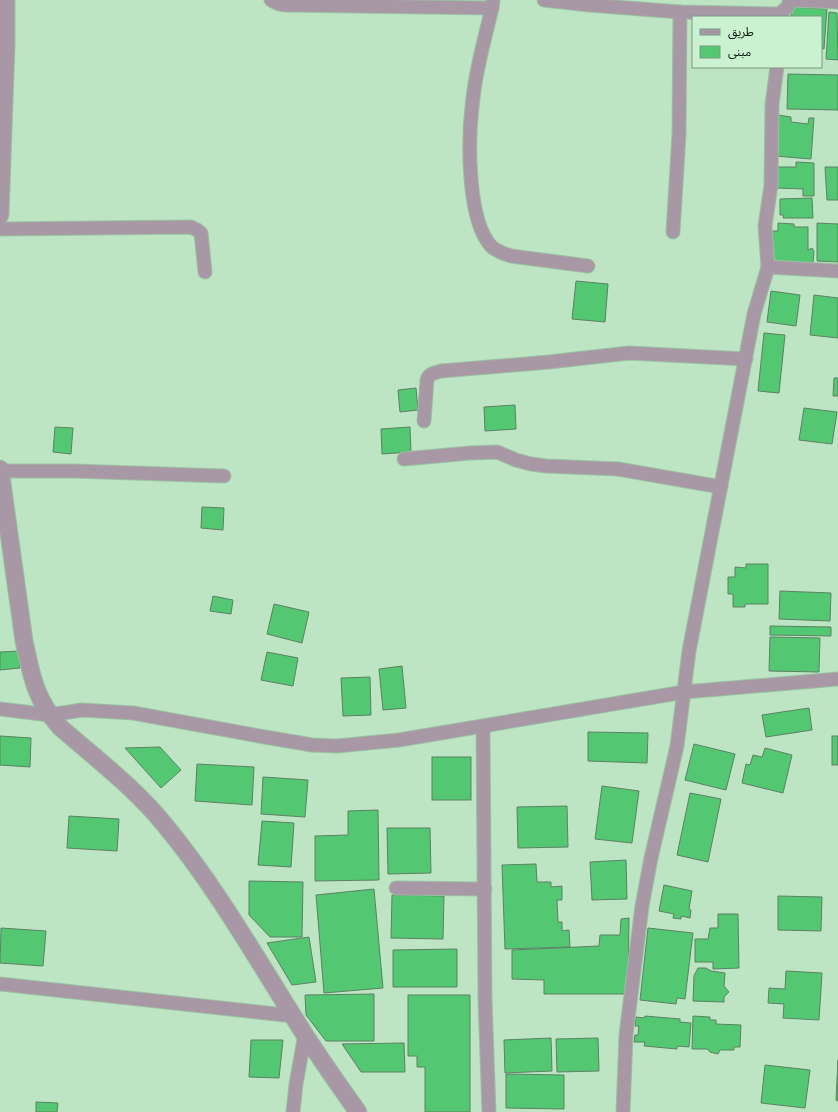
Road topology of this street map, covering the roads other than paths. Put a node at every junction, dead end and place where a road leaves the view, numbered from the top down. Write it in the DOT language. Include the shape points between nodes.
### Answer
graph roads {
  1 [pos="6,0"];
  2 [pos="271,0"];
  3 [pos="544,0"];
  4 [pos="790,0"];
  5 [pos="838,2"];
  6 [pos="493,4"];
  7 [pos="677,8"];
  8 [pos="779,16"];
  9 [pos="777,68"];
  10 [pos="0,215"];
  11 [pos="0,229"];
  12 [pos="673,232"];
  13 [pos="588,266"];
  14 [pos="768,267"];
  15 [pos="838,271"];
  16 [pos="205,272"];
  17 [pos="746,359"];
  18 [pos="424,422"];
  19 [pos="404,459"];
  20 [pos="0,470"];
  21 [pos="224,476"];
  22 [pos="722,487"];
  23 [pos="838,679"];
  24 [pos="684,692"];
  25 [pos="0,709"];
  26 [pos="50,715"];
  27 [pos="483,727"];
  28 [pos="396,888"];
  29 [pos="485,889"];
  30 [pos="0,984"];
  31 [pos="294,1016"];
  32 [pos="305,1034"];
  33 [pos="293,1112"];
  34 [pos="358,1112"];
  35 [pos="489,1112"];
  36 [pos="624,1112"];
  1 -- 10 [label="street"];
  2 -- 6 [label="street" via="286,5"];
  3 -- 7 [label="street" via="589,5"];
  4 -- 5 [label="street"];
  4 -- 8 [label="street" via="787,8"];
  6 -- 13 [label="street" via="478,72 470,129 473,194 481,228 493,248 502,253"];
  7 -- 8 [label="street"];
  7 -- 12 [label="street" via="679,134"];
  9 -- 14 [label="street" via="772,104 771,185 765,226"];
  11 -- 16 [label="street" via="191,227 201,234"];
  14 -- 15 [label="street"];
  14 -- 17 [label="street" via="754,314"];
  17 -- 18 [label="street" via="621,354 441,371 432,373 426,380"];
  17 -- 22 [label="street"];
  19 -- 22 [label="street" via="497,452 531,464 618,469"];
  20 -- 21 [label="street"];
  20 -- 26 [label="street" via="24,641 38,694"];
  22 -- 24 [label="street" via="689,651"];
  23 -- 24 [label="street"];
  24 -- 27 [label="street"];
  24 -- 36 [label="street" via="677,746 642,906 626,1035"];
  25 -- 26 [label="street"];
  26 -- 27 [label="street" via="82,710 133,713 267,738 337,746 399,740"];
  26 -- 31 [label="street" via="60,727 134,792 163,823 211,885"];
  27 -- 29 [label="street"];
  28 -- 29 [label="street"];
  29 -- 35 [label="street"];
  30 -- 31 [label="street"];
  31 -- 32 [label="street"];
  32 -- 33 [label="street"];
  32 -- 34 [label="street"];
}
